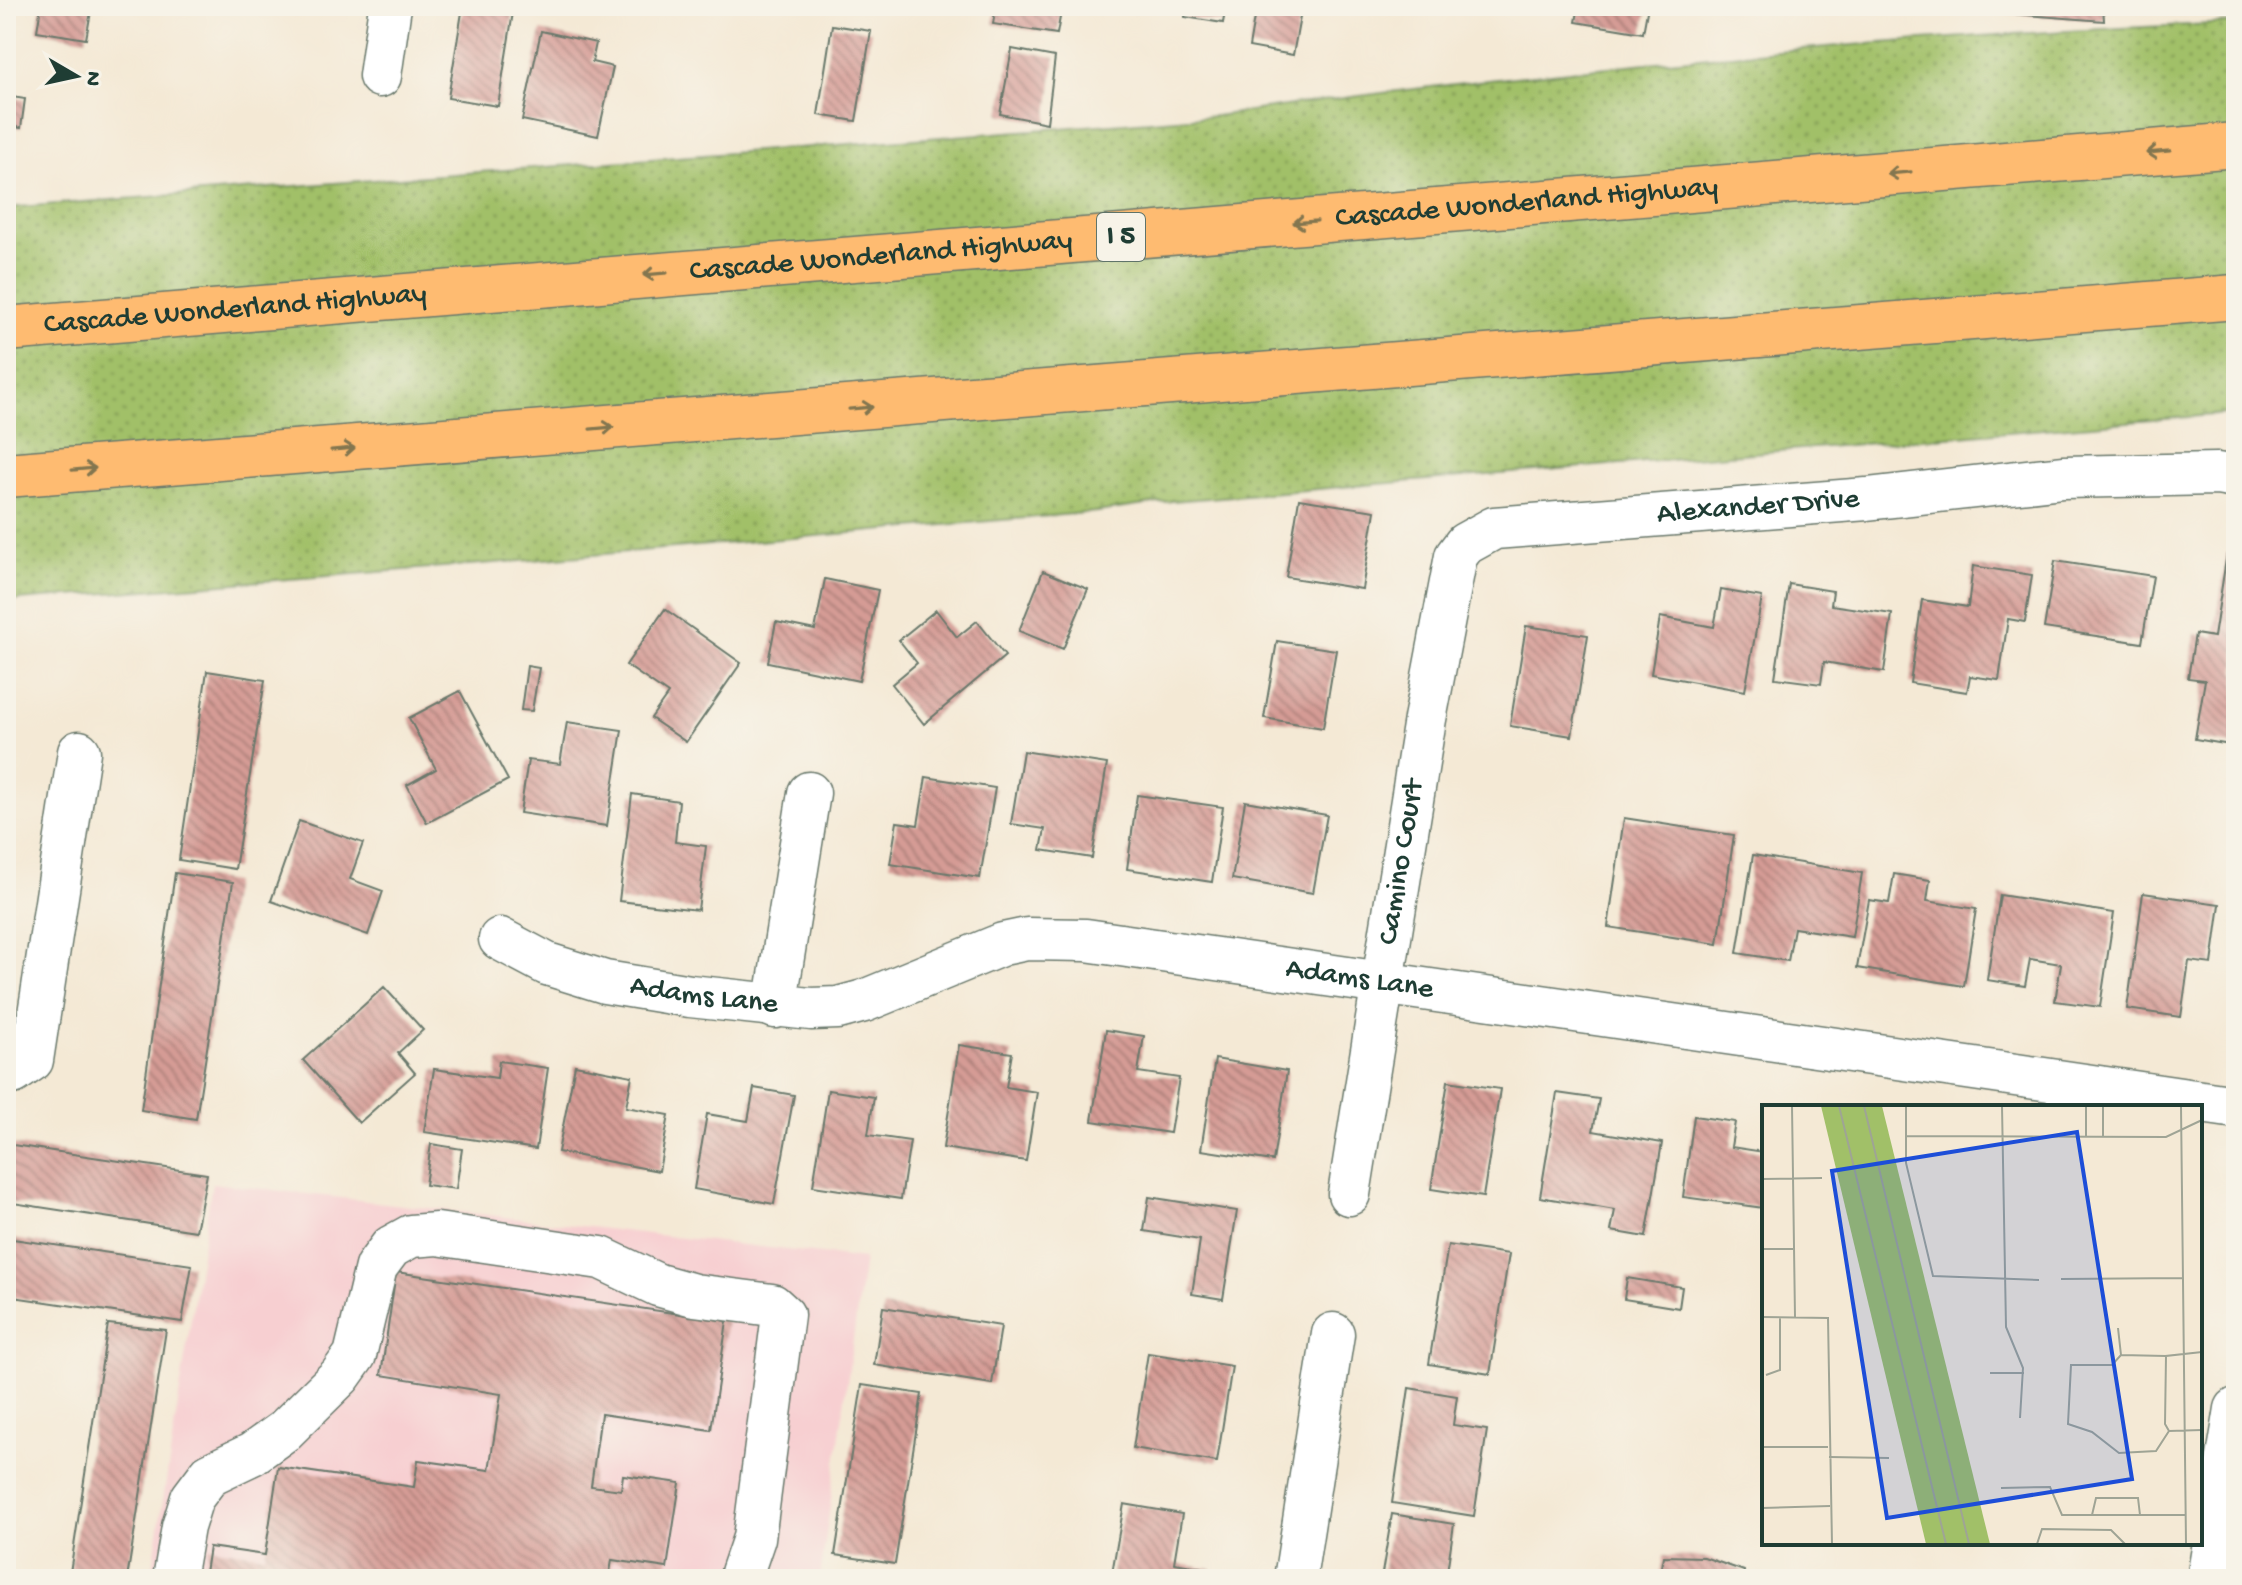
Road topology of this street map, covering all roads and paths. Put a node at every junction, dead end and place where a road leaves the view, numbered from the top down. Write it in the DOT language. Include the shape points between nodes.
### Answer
graph roads {
  1 [pos="390,6"];
  2 [pos="380,76"];
  3 [pos="2236,145"];
  4 [pos="2236,297"];
  5 [pos="6,329"];
  6 [pos="6,475"];
  7 [pos="2236,477"];
  8 [pos="1425,719"];
  9 [pos="79,752"];
  10 [pos="809,793"];
  11 [pos="500,939"];
  12 [pos="1383,983"];
  13 [pos="775,1007"];
  14 [pos="6,1074"];
  15 [pos="2236,1107"];
  16 [pos="1349,1194"];
  17 [pos="1333,1334"];
  18 [pos="2236,1409"];
  19 [pos="174,1579"];
  20 [pos="743,1579"];
  21 [pos="1295,1579"];
  22 [pos="2208,1579"];
  1 -- 2 [label="street"];
  3 -- 5 [label="highway, Cascade Wonderland Highway / I 5, one-way"];
  6 -- 4 [label="highway, one-way"];
  7 -- 8 [label="street, Alexander Drive" via="2063,477 1867,499 1494,528 1465,544 1456,556"];
  8 -- 12 [label="street, Camino Court"];
  9 -- 14 [label="street" via="32,1060"];
  10 -- 13 [label="street"];
  11 -- 13 [label="street, Adams Lane" via="547,964 605,982"];
  12 -- 13 [label="street, Adams Lane" via="1086,940 1027,939 864,1001 838,1008"];
  12 -- 15 [label="street, Adams Lane"];
  12 -- 16 [label="street, Camino Court"];
  17 -- 21 [label="street"];
  18 -- 22 [label="street"];
  19 -- 20 [label="street" via="192,1498 210,1474 284,1431 340,1376 355,1355 376,1267 391,1247 411,1236 437,1234 601,1258 658,1285 772,1305 783,1315 754,1538"];
}
